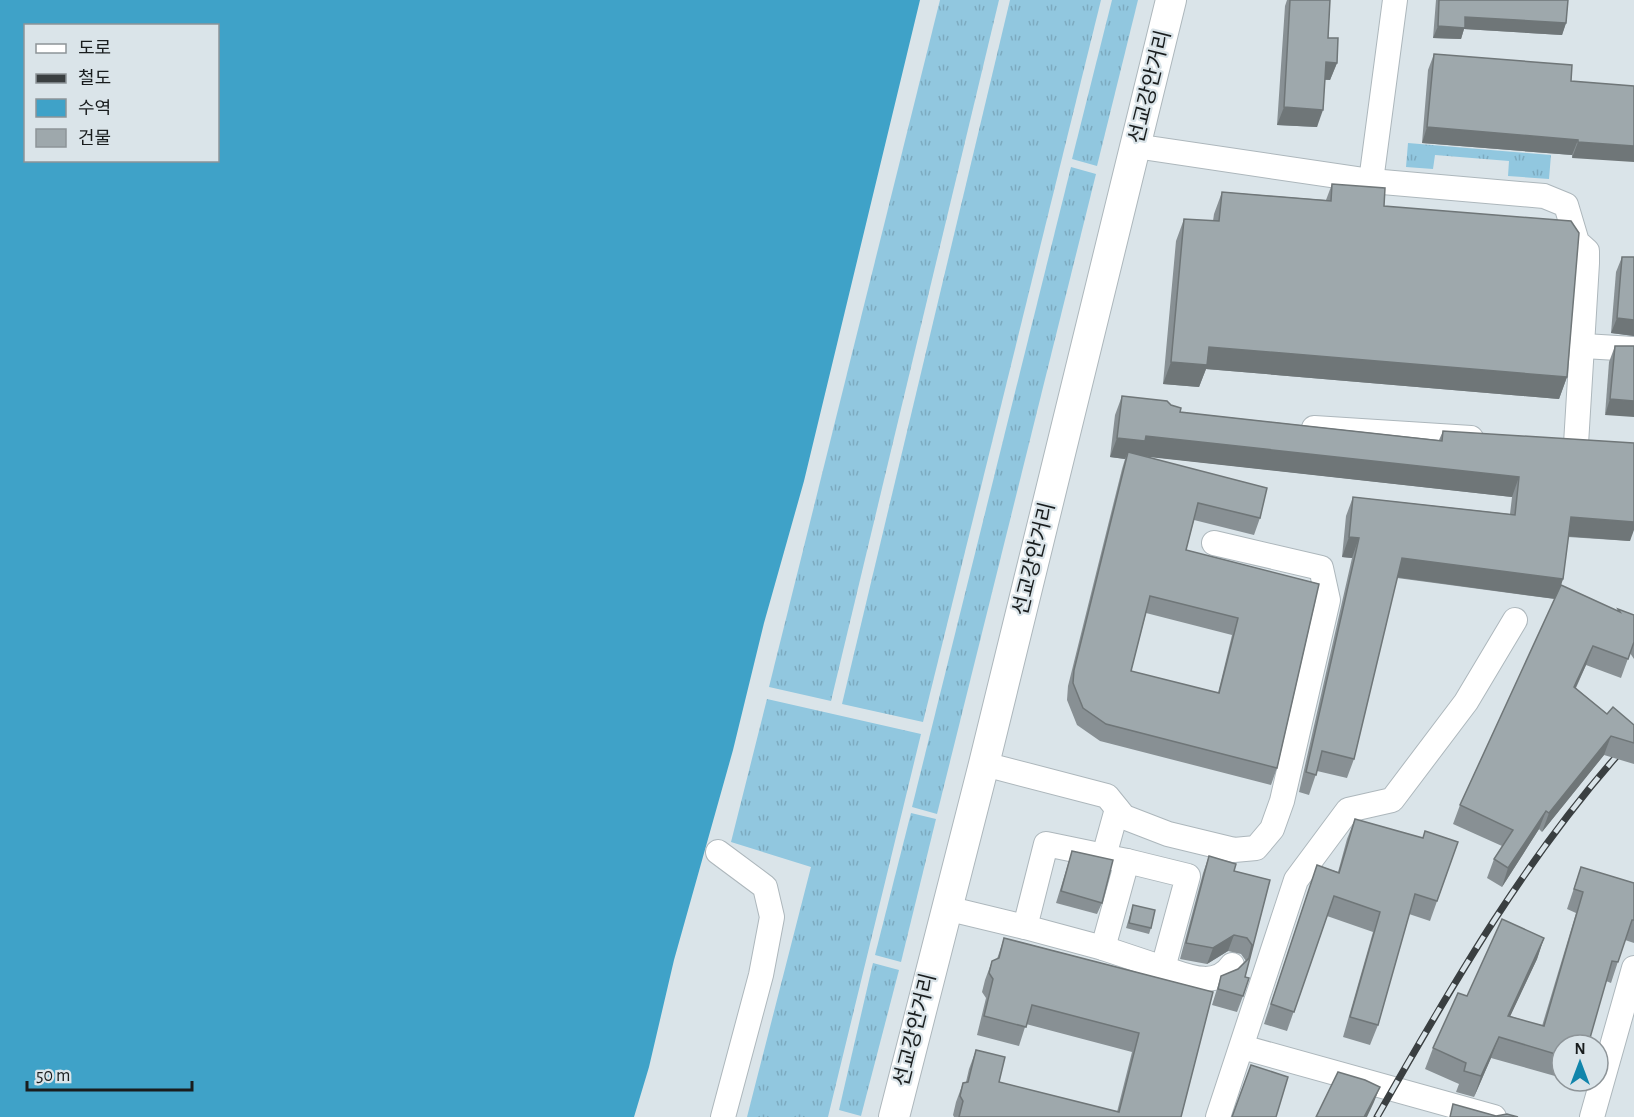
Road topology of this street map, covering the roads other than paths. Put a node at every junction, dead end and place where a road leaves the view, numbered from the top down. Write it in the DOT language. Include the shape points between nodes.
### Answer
graph roads {
  1 [pos="1171,0"];
  2 [pos="1395,0"];
  3 [pos="1135,146"];
  4 [pos="1371,181"];
  5 [pos="1584,346"];
  6 [pos="1634,349"];
  7 [pos="1288,425"];
  8 [pos="1495,440"];
  9 [pos="1576,444"];
  10 [pos="1214,543"];
  11 [pos="1515,620"];
  12 [pos="984,764"];
  13 [pos="1117,809"];
  14 [pos="718,852"];
  15 [pos="1115,859"];
  16 [pos="946,908"];
  17 [pos="1025,927"];
  18 [pos="1104,948"];
  19 [pos="1232,965"];
  20 [pos="1163,968"];
  21 [pos="1634,968"];
  22 [pos="1242,1047"];
  23 [pos="723,1117"];
  24 [pos="894,1117"];
  25 [pos="1218,1117"];
  26 [pos="1494,1117"];
  27 [pos="1592,1117"];
  1 -- 3 [label="main road, 선교강안거리"];
  2 -- 4 [label="street"];
  3 -- 4 [label="street"];
  3 -- 12 [label="main road, 선교강안거리"];
  4 -- 5 [label="street" via="1544,196 1566,205 1577,242 1587,250"];
  5 -- 6 [label="street"];
  5 -- 9 [label="street"];
  7 -- 8 [label="street"];
  10 -- 13 [label="street" via="1321,568 1328,600 1282,801 1272,829 1256,848 1234,850 1168,834 1124,817"];
  11 -- 22 [label="street" via="1466,702 1392,800 1348,810 1296,880"];
  12 -- 13 [label="street" via="1107,796"];
  12 -- 16 [label="main road, 선교강안거리"];
  13 -- 15 [label="street"];
  14 -- 23 [label="street" via="765,887 772,917 761,975"];
  15 -- 17 [label="street" via="1046,844"];
  15 -- 18 [label="street"];
  15 -- 20 [label="street" via="1188,876"];
  16 -- 17 [label="street"];
  16 -- 24 [label="main road, 선교강안거리"];
  17 -- 18 [label="street"];
  18 -- 20 [label="street"];
  19 -- 20 [label="street" via="1215,979 1195,979"];
  21 -- 27 [label="street"];
  22 -- 25 [label="street"];
  22 -- 26 [label="street"];
}
